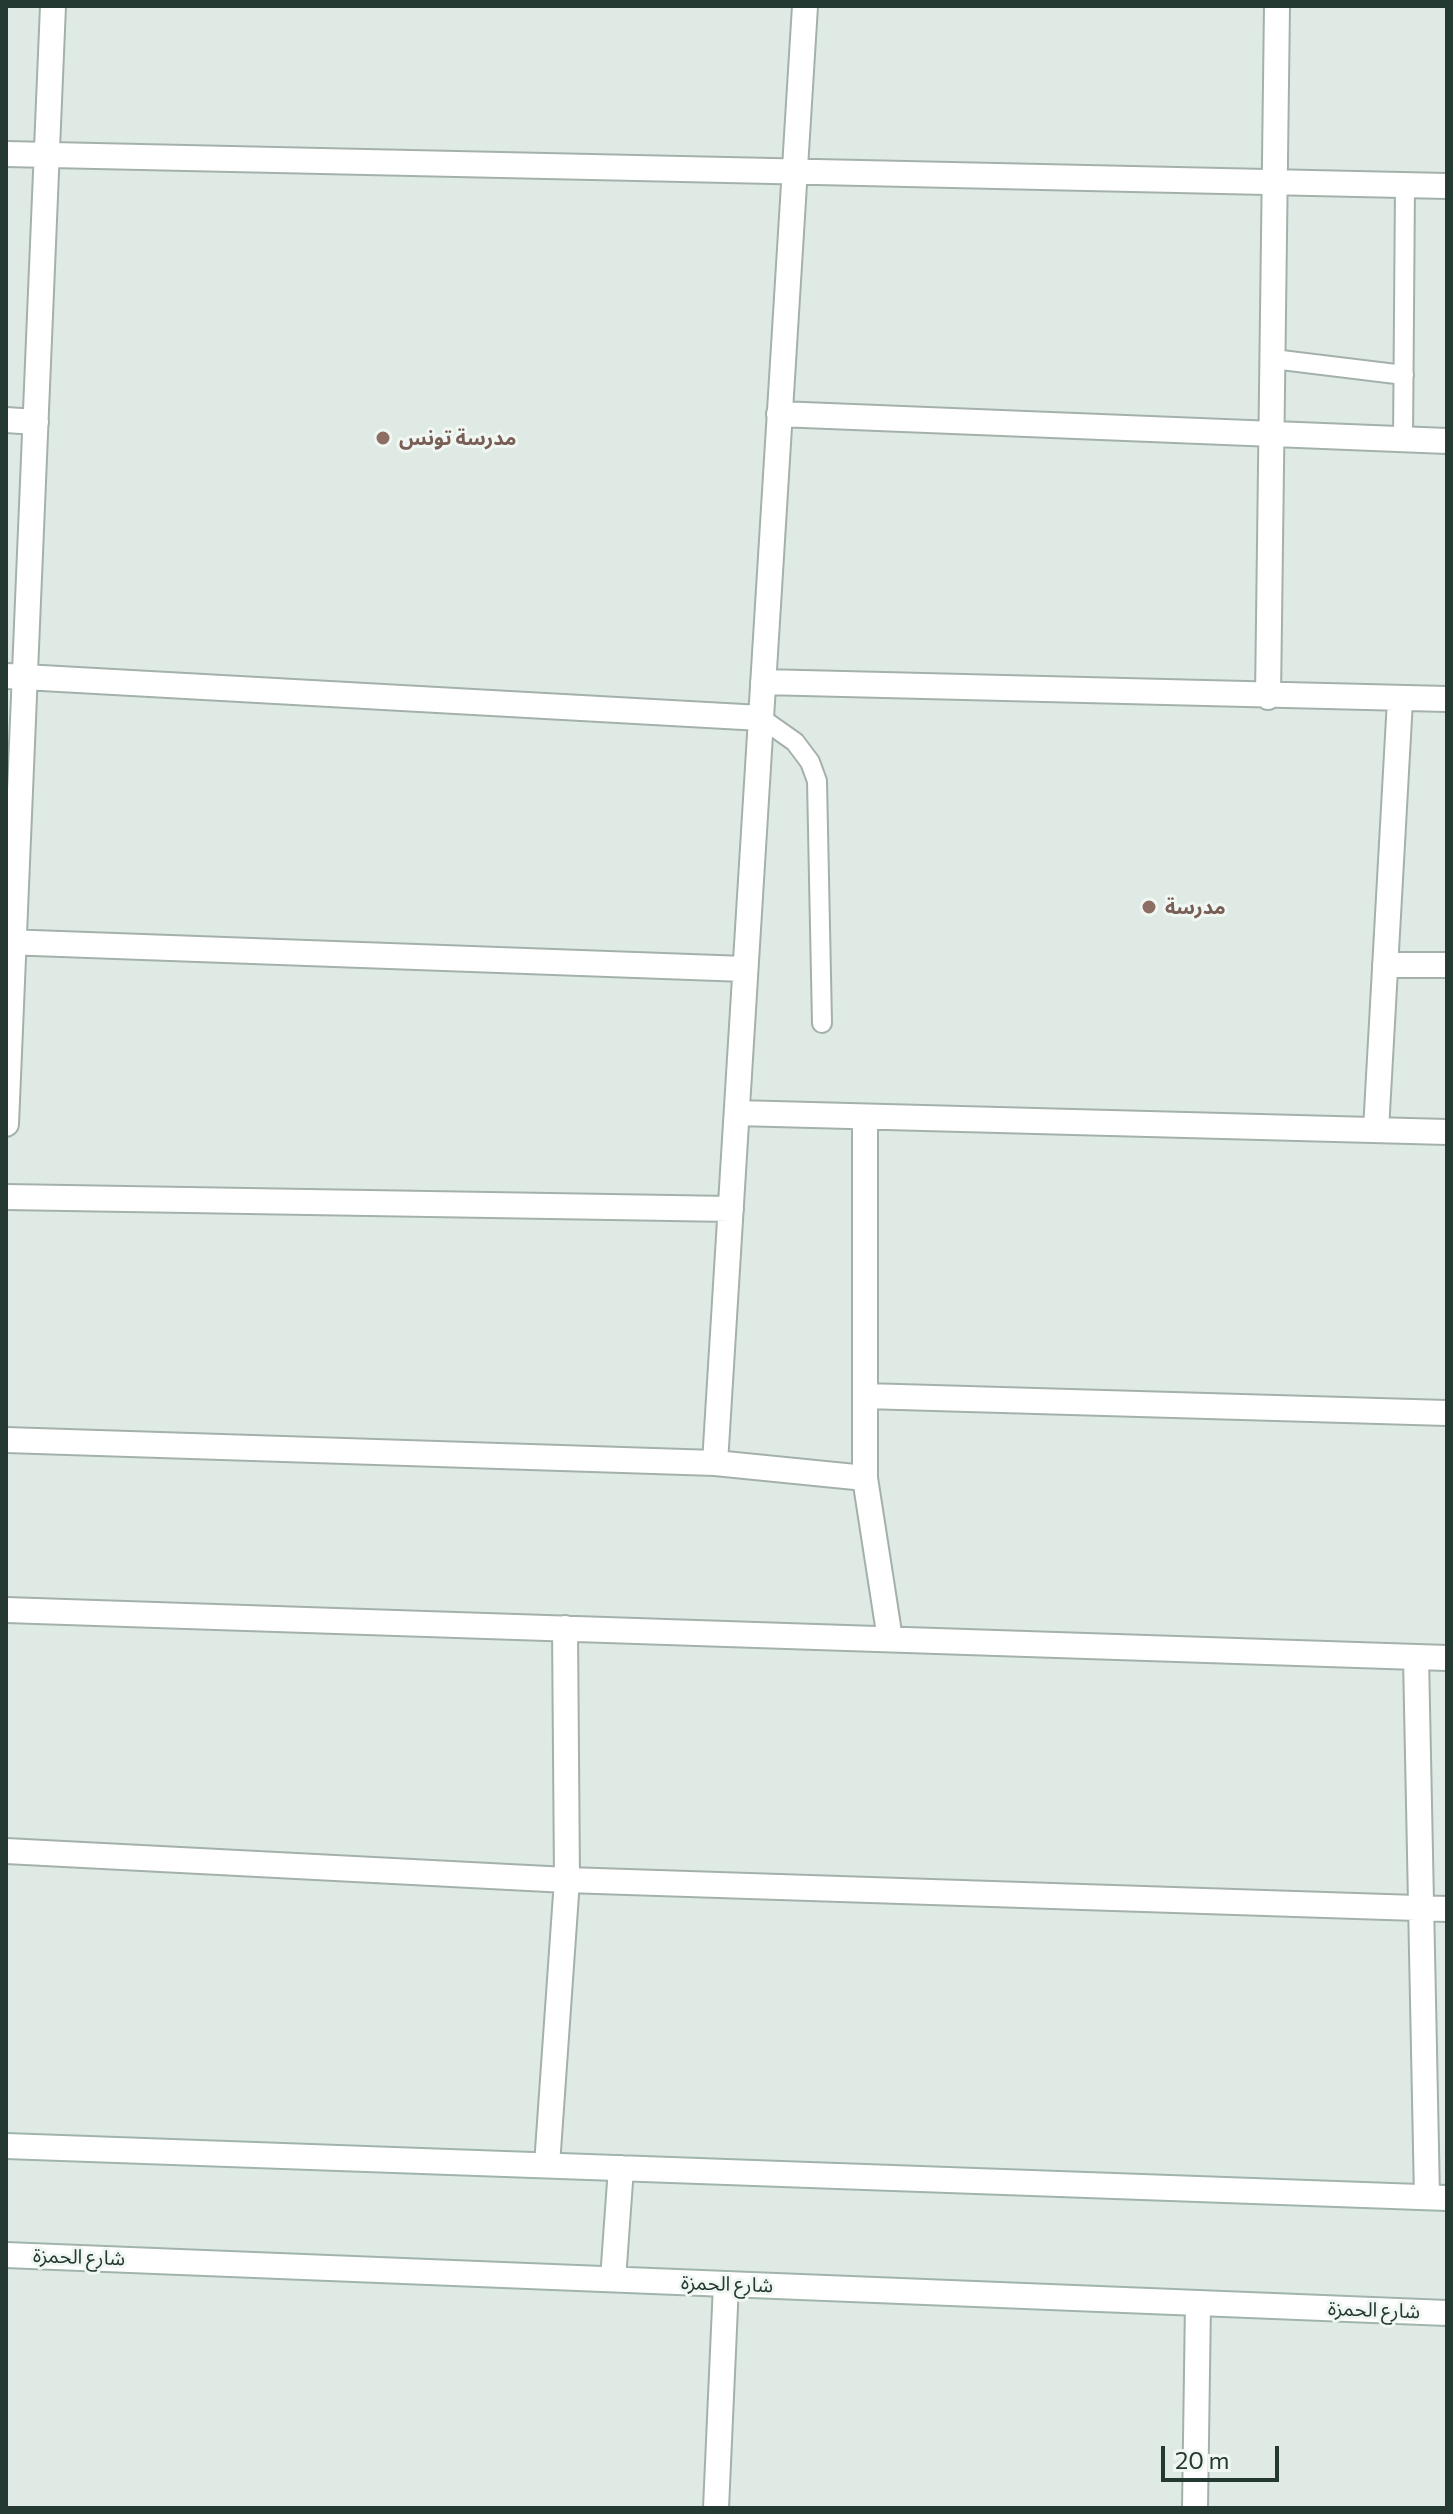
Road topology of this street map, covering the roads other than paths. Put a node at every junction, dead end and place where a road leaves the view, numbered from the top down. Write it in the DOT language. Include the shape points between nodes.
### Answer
graph roads {
  1 [pos="53,6"];
  2 [pos="805,6"];
  3 [pos="1277,6"];
  4 [pos="6,154"];
  5 [pos="47,156"];
  6 [pos="795,172"];
  7 [pos="1275,182"];
  8 [pos="1405,185"];
  9 [pos="1447,186"];
  10 [pos="1273,359"];
  11 [pos="1404,375"];
  12 [pos="779,414"];
  13 [pos="6,420"];
  14 [pos="36,422"];
  15 [pos="1271,434"];
  16 [pos="1403,439"];
  17 [pos="1447,441"];
  18 [pos="16,676"];
  19 [pos="763,682"];
  20 [pos="1268,697"];
  21 [pos="1447,699"];
  22 [pos="1400,700"];
  23 [pos="761,718"];
  24 [pos="10,942"];
  25 [pos="1385,965"];
  26 [pos="1447,965"];
  27 [pos="745,969"];
  28 [pos="822,1023"];
  29 [pos="7,1094"];
  30 [pos="737,1113"];
  31 [pos="865,1117"];
  32 [pos="6,1124"];
  33 [pos="1376,1130"];
  34 [pos="1447,1132"];
  35 [pos="6,1197"];
  36 [pos="731,1209"];
  37 [pos="865,1396"];
  38 [pos="1447,1413"];
  39 [pos="6,1440"];
  40 [pos="715,1463"];
  41 [pos="865,1478"];
  42 [pos="6,1610"];
  43 [pos="565,1628"];
  44 [pos="890,1639"];
  45 [pos="1416,1657"];
  46 [pos="1447,1658"];
  47 [pos="6,1851"];
  48 [pos="567,1880"];
  49 [pos="1435,1908"];
  50 [pos="6,2146"];
  51 [pos="547,2165"];
  52 [pos="621,2168"];
  53 [pos="1437,2198"];
  54 [pos="6,2255"];
  55 [pos="613,2279"];
  56 [pos="726,2284"];
  57 [pos="1198,2303"];
  58 [pos="1447,2313"];
  59 [pos="716,2508"];
  60 [pos="1195,2508"];
  1 -- 5 [label="street"];
  2 -- 6 [label="street"];
  3 -- 7 [label="street"];
  4 -- 5 [label="street"];
  5 -- 6 [label="street"];
  5 -- 14 [label="street"];
  6 -- 7 [label="street"];
  6 -- 12 [label="street"];
  7 -- 8 [label="street"];
  7 -- 10 [label="street"];
  8 -- 9 [label="street"];
  8 -- 11 [label="lane"];
  10 -- 11 [label="lane"];
  10 -- 15 [label="street"];
  11 -- 16 [label="lane"];
  12 -- 15 [label="street"];
  12 -- 19 [label="street"];
  13 -- 14 [label="street"];
  14 -- 18 [label="street"];
  15 -- 16 [label="street"];
  15 -- 20 [label="street"];
  16 -- 17 [label="street"];
  18 -- 23 [label="street"];
  18 -- 24 [label="street"];
  19 -- 20 [label="street"];
  19 -- 23 [label="street"];
  20 -- 22 [label="street"];
  21 -- 22 [label="street"];
  22 -- 25 [label="street"];
  23 -- 27 [label="street"];
  23 -- 28 [label="lane" via="795,742 817,781"];
  24 -- 27 [label="street"];
  24 -- 29 [label="street"];
  25 -- 26 [label="street"];
  25 -- 33 [label="street"];
  27 -- 30 [label="street"];
  29 -- 32 [label="street"];
  30 -- 31 [label="street"];
  30 -- 36 [label="street"];
  31 -- 33 [label="street"];
  31 -- 37 [label="street"];
  33 -- 34 [label="street"];
  35 -- 36 [label="street"];
  36 -- 40 [label="street"];
  37 -- 38 [label="street"];
  37 -- 41 [label="street"];
  39 -- 40 [label="street"];
  40 -- 41 [label="street"];
  41 -- 44 [label="street"];
  42 -- 43 [label="street"];
  43 -- 44 [label="street"];
  43 -- 48 [label="street"];
  44 -- 45 [label="street"];
  45 -- 46 [label="street"];
  45 -- 49 [label="street"];
  47 -- 48 [label="street"];
  48 -- 49 [label="street"];
  48 -- 51 [label="street"];
  49 -- 53 [label="street"];
  50 -- 51 [label="street"];
  51 -- 52 [label="street"];
  52 -- 53 [label="street"];
  52 -- 55 [label="street"];
  54 -- 55 [label="street, شارع الحمزة"];
  55 -- 56 [label="street, شارع الحمزة"];
  56 -- 57 [label="street, شارع الحمزة"];
  56 -- 59 [label="street"];
  57 -- 58 [label="street, شارع الحمزة"];
  57 -- 60 [label="street"];
}
